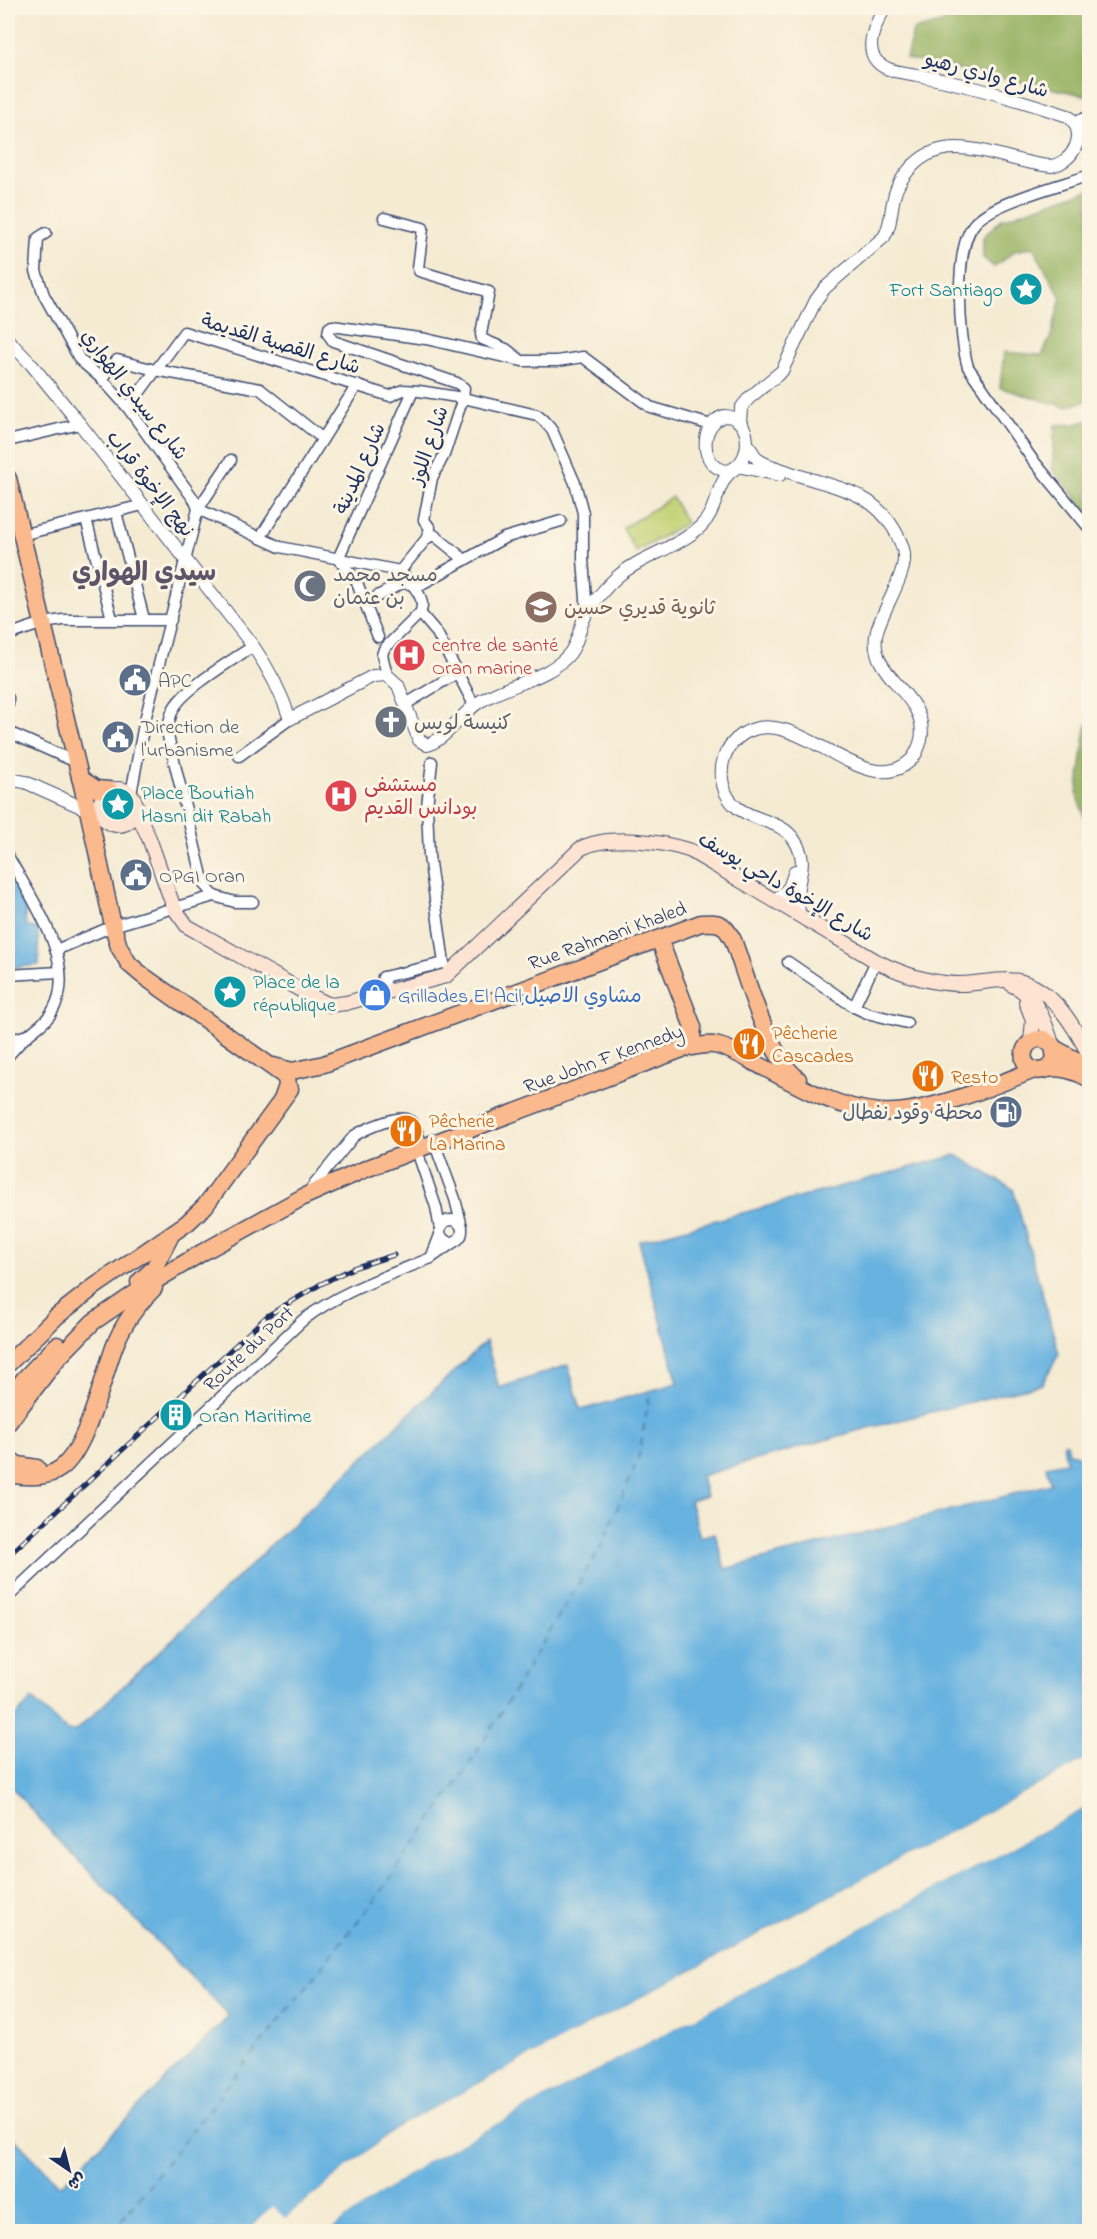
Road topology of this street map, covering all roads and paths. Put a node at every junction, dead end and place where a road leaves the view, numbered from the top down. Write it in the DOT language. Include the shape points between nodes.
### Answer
graph roads {
  1 [pos="885,8"];
  2 [pos="1089,117"];
  3 [pos="1074,121"];
  4 [pos="1089,175"];
  5 [pos="384,218"];
  6 [pos="46,233"];
  7 [pos="8,340"];
  8 [pos="793,349"];
  9 [pos="522,361"];
  10 [pos="155,370"];
  11 [pos="102,379"];
  12 [pos="357,385"];
  13 [pos="413,391"];
  14 [pos="463,398"];
  15 [pos="128,408"];
  16 [pos="715,421"];
  17 [pos="740,423"];
  18 [pos="80,424"];
  19 [pos="323,439"];
  20 [pos="8,441"];
  21 [pos="747,443"];
  22 [pos="231,460"];
  23 [pos="714,465"];
  24 [pos="736,467"];
  25 [pos="8,478"];
  26 [pos="805,479"];
  27 [pos="143,505"];
  28 [pos="198,509"];
  29 [pos="714,509"];
  30 [pos="116,512"];
  31 [pos="86,519"];
  32 [pos="561,521"];
  33 [pos="1089,529"];
  34 [pos="21,534"];
  35 [pos="260,538"];
  36 [pos="427,538"];
  37 [pos="185,559"];
  38 [pos="338,559"];
  39 [pos="465,560"];
  40 [pos="400,571"];
  41 [pos="413,585"];
  42 [pos="365,603"];
  43 [pos="422,608"];
  44 [pos="587,612"];
  45 [pos="112,619"];
  46 [pos="144,619"];
  47 [pos="171,620"];
  48 [pos="43,623"];
  49 [pos="8,635"];
  50 [pos="378,637"];
  51 [pos="253,646"];
  52 [pos="457,673"];
  53 [pos="387,675"];
  54 [pos="8,698"];
  55 [pos="406,704"];
  56 [pos="8,705"];
  57 [pos="474,705"];
  58 [pos="290,719"];
  59 [pos="8,732"];
  60 [pos="239,756"];
  61 [pos="432,762"];
  62 [pos="78,770"];
  63 [pos="8,779"];
  64 [pos="105,794"];
  65 [pos="130,794"];
  66 [pos="136,810"];
  67 [pos="94,813"];
  68 [pos="125,824"];
  69 [pos="149,838"];
  70 [pos="800,853"];
  71 [pos="8,856"];
  72 [pos="214,896"];
  73 [pos="774,901"];
  74 [pos="253,902"];
  75 [pos="174,908"];
  76 [pos="800,916"];
  77 [pos="113,926"];
  78 [pos="659,939"];
  79 [pos="56,950"];
  80 [pos="876,961"];
  81 [pos="788,962"];
  82 [pos="60,972"];
  83 [pos="8,975"];
  84 [pos="995,981"];
  85 [pos="387,993"];
  86 [pos="854,1007"];
  87 [pos="907,1023"];
  88 [pos="28,1035"];
  89 [pos="769,1036"];
  90 [pos="8,1041"];
  91 [pos="1031,1041"];
  92 [pos="1053,1046"];
  93 [pos="682,1048"];
  94 [pos="8,1056"];
  95 [pos="1089,1057"];
  96 [pos="754,1062"];
  97 [pos="324,1064"];
  98 [pos="1035,1065"];
  99 [pos="273,1066"];
  100 [pos="1089,1074"];
  101 [pos="1089,1079"];
  102 [pos="816,1093"];
  103 [pos="283,1097"];
  104 [pos="424,1146"];
  105 [pos="306,1196"];
  106 [pos="462,1227"];
  107 [pos="440,1232"];
  108 [pos="172,1234"];
  109 [pos="454,1242"];
  110 [pos="203,1252"];
  111 [pos="431,1258"];
  112 [pos="8,1364"];
  113 [pos="8,1402"];
  114 [pos="8,1423"];
  115 [pos="77,1448"];
  116 [pos="8,1458"];
  117 [pos="8,1474"];
  118 [pos="8,1596"];
  1 -- 3 [label="street, شارع وادي رهيو" via="876,26 872,53 886,69 951,81"];
  2 -- 3 [label="street"];
  3 -- 8 [label="street" via="1077,145 1068,158 1056,165 965,147 939,151 916,164 894,192 884,237 825,288"];
  4 -- 33 [label="street" via="998,207 974,223 964,248 959,304 968,368 1032,459"];
  5 -- 9 [label="street" via="423,228 419,271 489,292 482,339"];
  6 -- 11 [label="street, شارع سيدي الهواري" via="39,238 36,271 44,295 80,360"];
  7 -- 18 [label="street, نهج الإخوة قراب"];
  8 -- 16 [label="street" via="774,373"];
  8 -- 17 [label="street" via="779,375 743,404"];
  9 -- 14 [label="street" via="426,339 329,328 333,341 457,382 464,388"];
  9 -- 16 [label="street" via="583,357 650,408"];
  10 -- 11 [label="street" via="117,360"];
  10 -- 12 [label="street, شارع القصبة القديمة" via="184,332"];
  10 -- 15 [label="street, شارع القصبة القديمة"];
  10 -- 19 [label="street" via="260,389"];
  11 -- 15 [label="street, شارع سيدي الهواري"];
  12 -- 13 [label="street, شارع القصبة القديمة" via="390,396 403,390"];
  12 -- 19 [label="street"];
  13 -- 14 [label="street, شارع القصبة القديمة"];
  13 -- 38 [label="street, شارع المدينة"];
  14 -- 36 [label="street, شارع اللوز" via="432,478 424,520 430,528"];
  14 -- 44 [label="street, شارع القصبة القديمة" via="537,415 552,430 575,483 583,513"];
  15 -- 28 [label="street, شارع سيدي الهواري"];
  16 -- 17 [label="street" via="729,416"];
  16 -- 23 [label="street" via="705,443"];
  17 -- 21 [label="street"];
  18 -- 20 [label="street"];
  18 -- 27 [label="street, نهج الإخوة قراب"];
  19 -- 35 [label="street"];
  21 -- 24 [label="street" via="744,457"];
  21 -- 26 [label="street" via="759,460"];
  22 -- 28 [label="street"];
  23 -- 24 [label="street" via="727,471"];
  23 -- 29 [label="street"];
  24 -- 26 [label="street"];
  24 -- 29 [label="street" via="722,482"];
  25 -- 34 [label="main road"];
  26 -- 70 [label="street" via="857,493 888,520 900,540 904,559 877,632 876,647 883,668 916,706 922,730 911,760 885,772 864,768 779,728 754,729 733,742 724,757 721,774 728,798 747,815 786,831"];
  27 -- 30 [label="street"];
  27 -- 37 [label="street, نهج الإخوة قراب"];
  28 -- 35 [label="street"];
  28 -- 37 [label="street"];
  29 -- 44 [label="street" via="690,534 619,575"];
  30 -- 31 [label="street"];
  30 -- 46 [label="street"];
  31 -- 34 [label="street"];
  31 -- 45 [label="street"];
  32 -- 39 [label="street" via="504,538"];
  34 -- 48 [label="main road"];
  35 -- 38 [label="street" via="280,547"];
  36 -- 39 [label="street" via="435,535"];
  36 -- 40 [label="street"];
  37 -- 47 [label="street"];
  37 -- 51 [label="street, نهج الإخوة قراب"];
  38 -- 40 [label="street"];
  38 -- 42 [label="street" via="356,580"];
  39 -- 41 [label="street" via="420,585"];
  40 -- 41 [label="street"];
  41 -- 42 [label="street" via="402,584"];
  41 -- 43 [label="street"];
  42 -- 50 [label="street"];
  43 -- 52 [label="street"];
  43 -- 53 [label="street" via="384,649"];
  44 -- 57 [label="street" via="575,646 565,659"];
  45 -- 46 [label="street"];
  45 -- 48 [label="street"];
  46 -- 47 [label="street"];
  47 -- 65 [label="street"];
  48 -- 49 [label="street"];
  48 -- 62 [label="main road"];
  51 -- 58 [label="street, نهج الإخوة قراب" via="273,676"];
  51 -- 72 [label="street" via="186,694 174,707 168,724 191,838 204,884"];
  52 -- 55 [label="street"];
  52 -- 57 [label="street"];
  53 -- 55 [label="street" via="396,681"];
  53 -- 58 [label="street" via="373,676"];
  54 -- 56 [label="street"];
  55 -- 57 [label="street" via="420,740 427,745"];
  58 -- 60 [label="street"];
  59 -- 62 [label="street"];
  61 -- 85 [label="street" via="427,806 429,856 444,963 383,977"];
  62 -- 64 [label="main road"];
  62 -- 67 [label="main road"];
  63 -- 67 [label="street" via="25,782"];
  64 -- 65 [label="main road" via="120,788"];
  64 -- 67 [label="main road"];
  65 -- 66 [label="main road"];
  66 -- 68 [label="main road"];
  66 -- 69 [label="main road, شارع الإخوة داحي يوسف"];
  67 -- 68 [label="main road" via="114,825"];
  67 -- 77 [label="main road"];
  68 -- 69 [label="main road"];
  69 -- 75 [label="main road, شارع الإخوة داحي يوسف"];
  70 -- 73 [label="street" via="791,884"];
  70 -- 76 [label="street"];
  71 -- 79 [label="street"];
  72 -- 74 [label="street"];
  72 -- 75 [label="street"];
  73 -- 76 [label="main road, شارع الإخوة داحي يوسف"];
  73 -- 85 [label="main road, شارع الإخوة داحي يوسف" via="701,855 682,848 600,840 580,849 453,972"];
  75 -- 77 [label="street"];
  75 -- 85 [label="main road, شارع الإخوة داحي يوسف" via="187,926 330,1005"];
  76 -- 80 [label="main road, شارع الإخوة داحي يوسف"];
  77 -- 79 [label="street"];
  77 -- 99 [label="main road" via="129,964"];
  78 -- 89 [label="main road, Rue Rahmani Khaled" via="701,923 717,922 726,927"];
  78 -- 93 [label="main road" via="693,1028 692,1040"];
  78 -- 97 [label="main road, Rue Rahmani Khaled"];
  79 -- 82 [label="street"];
  80 -- 84 [label="main road, شارع الإخوة داحي يوسف" via="938,982"];
  80 -- 86 [label="street"];
  81 -- 86 [label="street"];
  82 -- 83 [label="street"];
  82 -- 88 [label="street" via="57,1003 46,1021"];
  84 -- 91 [label="main road" via="1020,995 1029,1007 1033,1020"];
  84 -- 92 [label="main road, شارع الإخوة داحي يوسف" via="1020,988 1029,996"];
  84 -- 95 [label="main road, شارع الإخوة داحي يوسف" via="1015,980 1047,996 1065,1016"];
  86 -- 87 [label="street"];
  88 -- 90 [label="street"];
  88 -- 94 [label="street"];
  89 -- 96 [label="main road" via="768,1054"];
  89 -- 102 [label="main road, Rue Rahmani Khaled" via="785,1067"];
  91 -- 92 [label="main road" via="1040,1039"];
  91 -- 98 [label="main road" via="1025,1048"];
  92 -- 98 [label="main road" via="1055,1059"];
  92 -- 100 [label="main road" via="1076,1060"];
  93 -- 96 [label="main road, Rue John F Kennedy" via="715,1046"];
  93 -- 104 [label="main road, Rue John F Kennedy"];
  96 -- 102 [label="main road, Rue John F Kennedy"];
  97 -- 99 [label="main road" via="292,1071"];
  97 -- 103 [label="main road" via="304,1074"];
  98 -- 101 [label="main road" via="1072,1071"];
  98 -- 102 [label="main road, Rue John F Kennedy" via="986,1088 898,1112 865,1110"];
  99 -- 103 [label="main road" via="287,1079"];
  103 -- 108 [label="main road" via="205,1206"];
  104 -- 105 [label="main road, Rue John F Kennedy"];
  104 -- 105 [label="street" via="409,1119 400,1117 362,1131"];
  104 -- 106 [label="street" via="455,1199"];
  104 -- 107 [label="street"];
  105 -- 110 [label="main road, Rue John F Kennedy"];
  106 -- 107 [label="street" via="453,1220 442,1224"];
  106 -- 109 [label="street"];
  107 -- 109 [label="street"];
  107 -- 111 [label="street"];
  108 -- 112 [label="main road" via="57,1316"];
  108 -- 113 [label="main road" via="154,1268 73,1330 39,1362"];
  109 -- 111 [label="street, Route du Port"];
  110 -- 114 [label="main road" via="93,1322 57,1359"];
  110 -- 115 [label="main road" via="165,1278 141,1300 126,1322"];
  111 -- 118 [label="street, Route du Port" via="351,1290 303,1320"];
  115 -- 116 [label="main road" via="41,1468 18,1465"];
  115 -- 117 [label="main road" via="54,1472 35,1476"];
}
